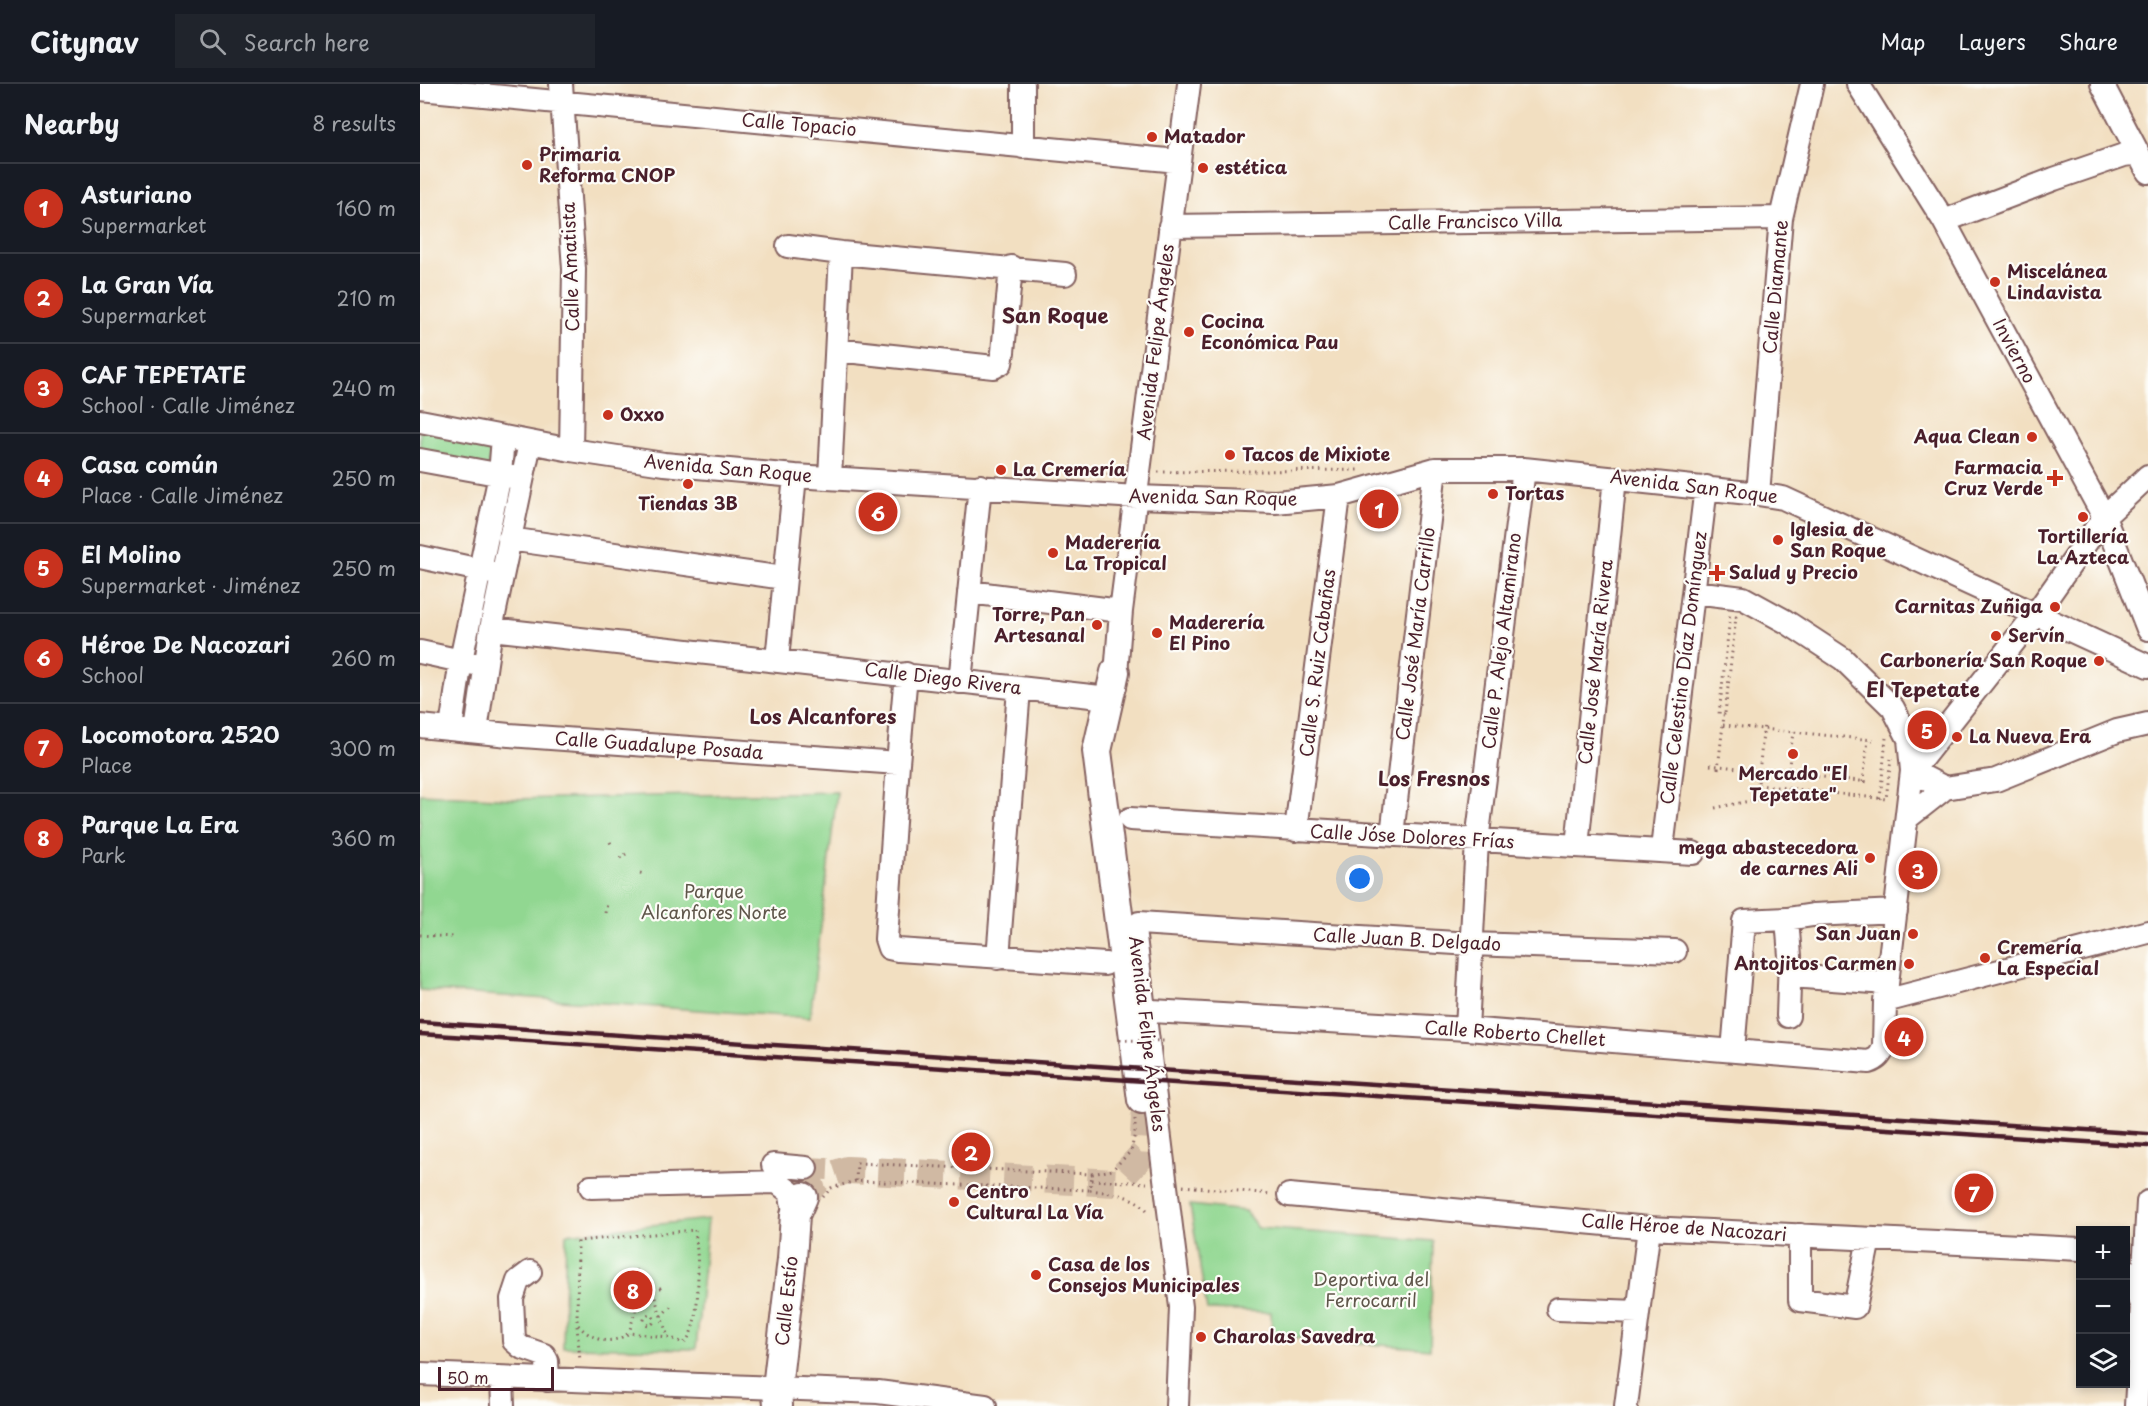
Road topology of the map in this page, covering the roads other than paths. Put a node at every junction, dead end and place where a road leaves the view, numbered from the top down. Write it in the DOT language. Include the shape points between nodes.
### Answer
graph roads {
  1 [pos="1023,84"];
  2 [pos="1189,84"];
  3 [pos="1812,84"];
  4 [pos="1858,84"];
  5 [pos="2102,84"];
  6 [pos="420,89"];
  7 [pos="562,93"];
  8 [pos="1023,147"];
  9 [pos="1178,161"];
  10 [pos="2143,163"];
  11 [pos="1781,218"];
  12 [pos="1944,221"];
  13 [pos="1170,226"];
  14 [pos="788,246"];
  15 [pos="842,253"];
  16 [pos="1011,267"];
  17 [pos="1065,274"];
  18 [pos="837,350"];
  19 [pos="420,421"];
  20 [pos="503,437"];
  21 [pos="530,443"];
  22 [pos="571,450"];
  23 [pos="420,460"];
  24 [pos="1524,468"];
  25 [pos="1435,469"];
  26 [pos="511,476"];
  27 [pos="795,476"];
  28 [pos="2148,476"];
  29 [pos="830,478"];
  30 [pos="1615,478"];
  31 [pos="980,486"];
  32 [pos="1706,487"];
  33 [pos="1758,494"];
  34 [pos="1340,496"];
  35 [pos="1137,497"];
  36 [pos="2104,518"];
  37 [pos="509,538"];
  38 [pos="420,557"];
  39 [pos="480,570"];
  40 [pos="502,574"];
  41 [pos="784,578"];
  42 [pos="969,592"];
  43 [pos="1694,592"];
  44 [pos="1121,611"];
  45 [pos="2035,615"];
  46 [pos="491,629"];
  47 [pos="2148,629"];
  48 [pos="420,652"];
  49 [pos="461,660"];
  50 [pos="777,660"];
  51 [pos="485,666"];
  52 [pos="2148,666"];
  53 [pos="906,674"];
  54 [pos="960,682"];
  55 [pos="1112,685"];
  56 [pos="1019,689"];
  57 [pos="2148,724"];
  58 [pos="420,726"];
  59 [pos="451,728"];
  60 [pos="476,731"];
  61 [pos="898,763"];
  62 [pos="1912,771"];
  63 [pos="1945,788"];
  64 [pos="1907,818"];
  65 [pos="1130,819"];
  66 [pos="1296,830"];
  67 [pos="1392,835"];
  68 [pos="1477,841"];
  69 [pos="1577,846"];
  70 [pos="1662,849"];
  71 [pos="1694,853"];
  72 [pos="1896,911"];
  73 [pos="1787,919"];
  74 [pos="1139,923"];
  75 [pos="2148,932"];
  76 [pos="1471,944"];
  77 [pos="1675,951"];
  78 [pos="998,958"];
  79 [pos="1105,964"];
  80 [pos="1790,976"];
  81 [pos="1886,992"];
  82 [pos="1152,1011"];
  83 [pos="1788,1016"];
  84 [pos="1467,1029"];
  85 [pos="1733,1051"];
  86 [pos="1138,1111"];
  87 [pos="773,1165"];
  88 [pos="806,1168"];
  89 [pos="591,1187"];
  90 [pos="1289,1195"];
  91 [pos="2148,1202"];
  92 [pos="806,1204"];
  93 [pos="1157,1224"];
  94 [pos="1649,1228"];
  95 [pos="1800,1235"];
  96 [pos="1869,1239"];
  97 [pos="2076,1249"];
  98 [pos="530,1272"];
  99 [pos="2130,1276"];
  100 [pos="1181,1307"];
  101 [pos="2141,1307"];
  102 [pos="1558,1309"];
  103 [pos="1638,1312"];
  104 [pos="420,1374"];
  105 [pos="502,1378"];
  106 [pos="548,1380"];
  107 [pos="778,1397"];
  108 [pos="503,1406"];
  109 [pos="985,1406"];
  110 [pos="1176,1406"];
  111 [pos="1626,1406"];
  112 [pos="2136,1406"];
  1 -- 8 [label="street"];
  2 -- 9 [label="street, Avenida Felipe Ángeles"];
  3 -- 11 [label="street, Calle Diamante"];
  4 -- 12 [label="street, Invierno"];
  5 -- 10 [label="street"];
  6 -- 7 [label="street, Calle Topacio"];
  7 -- 8 [label="street, Calle Topacio"];
  7 -- 22 [label="street, Calle Amatista" via="574,269"];
  8 -- 9 [label="street, Calle Topacio"];
  9 -- 13 [label="street, Avenida Felipe Ángeles"];
  10 -- 12 [label="street" via="2124,155"];
  11 -- 13 [label="street, Calle Francisco Villa"];
  11 -- 33 [label="street, Calle Diamante"];
  12 -- 36 [label="street, Invierno"];
  13 -- 35 [label="street, Avenida Felipe Ángeles"];
  14 -- 15 [label="street"];
  15 -- 16 [label="street"];
  15 -- 18 [label="street"];
  16 -- 17 [label="street"];
  16 -- 18 [label="street" via="1001,363 994,367"];
  18 -- 29 [label="street"];
  19 -- 20 [label="street, Avenida San Roque"];
  20 -- 21 [label="street, Avenida San Roque"];
  20 -- 26 [label="street"];
  21 -- 22 [label="street, Avenida San Roque"];
  21 -- 26 [label="street"];
  22 -- 27 [label="street, Avenida San Roque" via="664,464"];
  23 -- 26 [label="street"];
  24 -- 25 [label="street, Avenida San Roque"];
  24 -- 30 [label="street, Avenida San Roque"];
  24 -- 68 [label="street, Calle P. Alejo Altamirano"];
  25 -- 34 [label="street, Avenida San Roque"];
  25 -- 67 [label="street, Calle José María Carrillo"];
  26 -- 37 [label="street"];
  26 -- 39 [label="street"];
  27 -- 29 [label="street, Avenida San Roque"];
  27 -- 41 [label="street"];
  28 -- 36 [label="street"];
  29 -- 31 [label="street, Avenida San Roque"];
  30 -- 32 [label="street, Avenida San Roque"];
  30 -- 69 [label="street, Calle José María Rivera"];
  31 -- 35 [label="street, Avenida San Roque"];
  31 -- 42 [label="street"];
  32 -- 33 [label="street, Avenida San Roque"];
  32 -- 43 [label="street, Calle Celestino Díaz Domínguez"];
  33 -- 45 [label="street, Avenida San Roque" via="1783,498"];
  34 -- 35 [label="street, Avenida San Roque" via="1275,502"];
  34 -- 66 [label="street, Calle S. Ruiz Cabañas"];
  35 -- 44 [label="street, Avenida Felipe Ángeles"];
  36 -- 45 [label="street"];
  36 -- 47 [label="street, Invierno"];
  37 -- 40 [label="street"];
  37 -- 41 [label="street"];
  38 -- 39 [label="street"];
  39 -- 40 [label="street"];
  39 -- 49 [label="street"];
  40 -- 46 [label="street"];
  41 -- 50 [label="street"];
  42 -- 44 [label="street"];
  42 -- 54 [label="street"];
  43 -- 62 [label="street" via="1743,598 1843,659 1893,708 1909,739"];
  43 -- 70 [label="street, Calle Celestino Díaz Domínguez"];
  44 -- 55 [label="street, Avenida Felipe Ángeles"];
  45 -- 52 [label="street, Avenida San Roque"];
  45 -- 62 [label="street"];
  46 -- 50 [label="street, Calle Diego Rivera"];
  46 -- 51 [label="street"];
  48 -- 49 [label="street"];
  49 -- 51 [label="street"];
  49 -- 59 [label="street"];
  50 -- 53 [label="street, Calle Diego Rivera"];
  51 -- 60 [label="street"];
  53 -- 54 [label="street, Calle Diego Rivera"];
  53 -- 61 [label="street"];
  54 -- 56 [label="street, Calle Diego Rivera"];
  55 -- 56 [label="street, Calle Diego Rivera"];
  55 -- 86 [label="main road, Avenida Felipe Ángeles" via="1097,751"];
  55 -- 100 [label="street, Avenida Felipe Ángeles" via="1111,757 1155,1043 1165,1185"];
  56 -- 78 [label="street"];
  57 -- 63 [label="street" via="2117,731 1996,780"];
  58 -- 59 [label="street, Calle Guadalupe Posada"];
  59 -- 60 [label="street, Calle Guadalupe Posada"];
  60 -- 61 [label="street, Calle Guadalupe Posada"];
  61 -- 78 [label="street" via="886,939 889,948"];
  62 -- 63 [label="street"];
  62 -- 64 [label="street"];
  63 -- 64 [label="street"];
  64 -- 72 [label="street"];
  65 -- 66 [label="street, Calle Jóse Dolores Frías"];
  66 -- 67 [label="street, Calle Jóse Dolores Frías"];
  67 -- 68 [label="street, Calle Jóse Dolores Frías"];
  68 -- 69 [label="street, Calle Jóse Dolores Frías"];
  68 -- 76 [label="street, Calle P. Alejo Altamirano"];
  69 -- 70 [label="street, Calle Jóse Dolores Frías"];
  70 -- 71 [label="street, Calle Jóse Dolores Frías"];
  72 -- 73 [label="street"];
  72 -- 81 [label="street"];
  73 -- 80 [label="street"];
  73 -- 85 [label="street" via="1744,921"];
  74 -- 76 [label="street, Calle Juan B. Delgado"];
  75 -- 81 [label="street"];
  76 -- 77 [label="street, Calle Juan B. Delgado"];
  76 -- 84 [label="street, Calle P. Alejo Altamirano"];
  78 -- 79 [label="street"];
  80 -- 81 [label="street"];
  80 -- 83 [label="street"];
  81 -- 85 [label="street, Calle Roberto Chellet" via="1884,1046 1876,1060"];
  82 -- 84 [label="street, Calle Roberto Chellet"];
  84 -- 85 [label="street, Calle Roberto Chellet"];
  87 -- 88 [label="street"];
  89 -- 92 [label="street" via="777,1182"];
  90 -- 94 [label="street, Calle Héroe de Nacozari"];
  91 -- 101 [label="street"];
  92 -- 107 [label="main road, Calle Estío" via="792,1259"];
  93 -- 100 [label="street" via="1162,1279"];
  94 -- 95 [label="street, Calle Héroe de Nacozari"];
  94 -- 103 [label="street"];
  95 -- 96 [label="street, Calle Héroe de Nacozari"];
  95 -- 96 [label="street" via="1800,1300 1855,1307"];
  96 -- 97 [label="street, Calle Héroe de Nacozari"];
  98 -- 106 [label="street" via="518,1281 512,1299 514,1341 544,1355"];
  99 -- 101 [label="street"];
  100 -- 110 [label="street, Avenida Felipe Ángeles"];
  101 -- 112 [label="street"];
  102 -- 103 [label="street"];
  103 -- 111 [label="street"];
  104 -- 105 [label="street"];
  105 -- 106 [label="street"];
  105 -- 108 [label="street"];
  106 -- 107 [label="street"];
  107 -- 109 [label="street" via="878,1392"];
}
